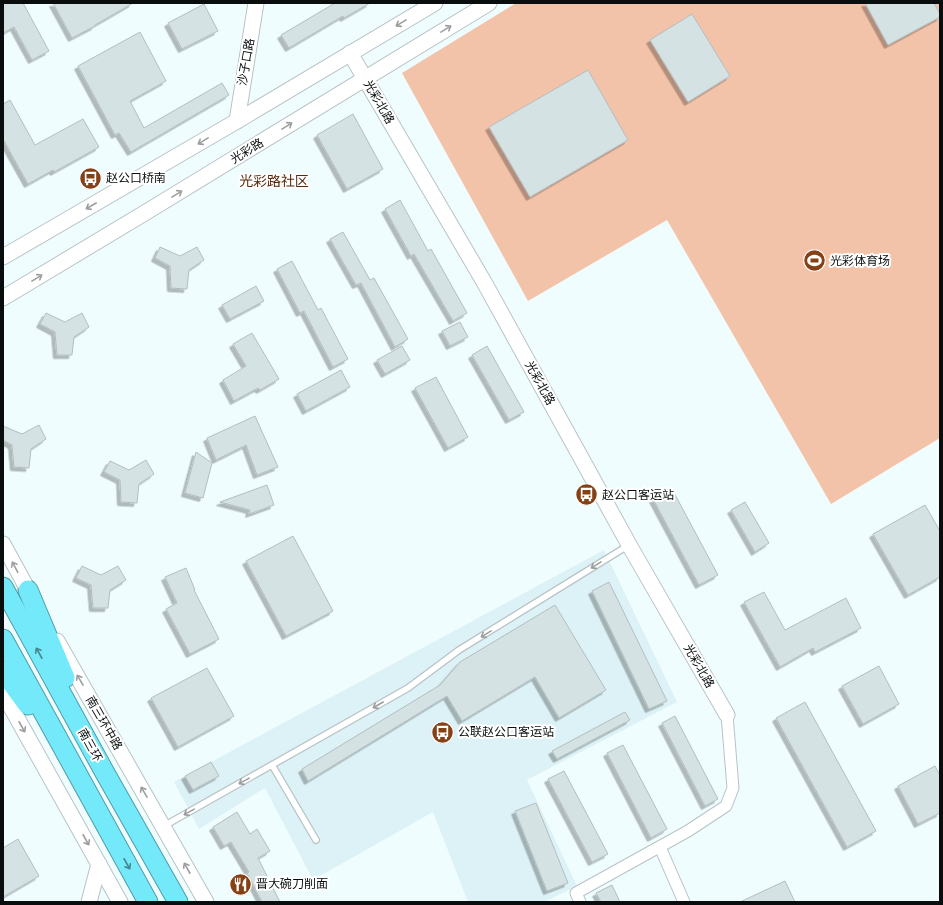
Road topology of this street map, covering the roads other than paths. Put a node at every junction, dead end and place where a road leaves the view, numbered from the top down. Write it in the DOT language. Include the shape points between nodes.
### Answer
graph roads {
  1 [pos="256,3"];
  2 [pos="435,3"];
  3 [pos="489,3"];
  4 [pos="350,53"];
  5 [pos="365,78"];
  6 [pos="237,121"];
  7 [pos="3,257"];
  8 [pos="3,298"];
  9 [pos="3,544"];
  10 [pos="629,545"];
  11 [pos="3,587"];
  12 [pos="28,590"];
  13 [pos="3,639"];
  14 [pos="3,671"];
  15 [pos="3,693"];
  16 [pos="727,715"];
  17 [pos="272,765"];
  18 [pos="75,769"];
  19 [pos="105,773"];
  20 [pos="164,826"];
  21 [pos="316,840"];
  22 [pos="660,847"];
  23 [pos="100,864"];
  24 [pos="89,902"];
  25 [pos="120,902"];
  26 [pos="148,902"];
  27 [pos="178,902"];
  28 [pos="206,902"];
  29 [pos="580,902"];
  30 [pos="684,902"];
  1 -- 6 [label="street, 沙子口路"];
  2 -- 4 [label="street, one-way"];
  5 -- 3 [label="street, 光彩路, one-way"];
  4 -- 5 [label="street, 光彩北路"];
  4 -- 6 [label="street"];
  8 -- 5 [label="street, 光彩路, one-way"];
  5 -- 10 [label="street, 光彩北路" via="484,282"];
  6 -- 7 [label="street, one-way"];
  12 -- 9 [label="street, 南三环中路, one-way"];
  10 -- 16 [label="street, 光彩北路"];
  10 -- 17 [label="lane, one-way" via="459,650 408,688"];
  19 -- 11 [label="highway, 南三环, one-way"];
  12 -- 19 [label="highway"];
  20 -- 12 [label="street, 南三环中路, one-way"];
  13 -- 18 [label="highway, 南三环"];
  14 -- 18 [label="highway"];
  15 -- 23 [label="street, one-way"];
  16 -- 22 [label="street" via="733,788 726,806"];
  17 -- 20 [label="lane, one-way"];
  17 -- 21 [label="lane"];
  18 -- 26 [label="highway, 南三环, one-way"];
  19 -- 27 [label="highway, 南三环"];
  28 -- 20 [label="street, 南三环中路, one-way"];
  22 -- 29 [label="street" via="576,893"];
  22 -- 30 [label="street"];
  23 -- 24 [label="street"];
  23 -- 25 [label="street"];
}
